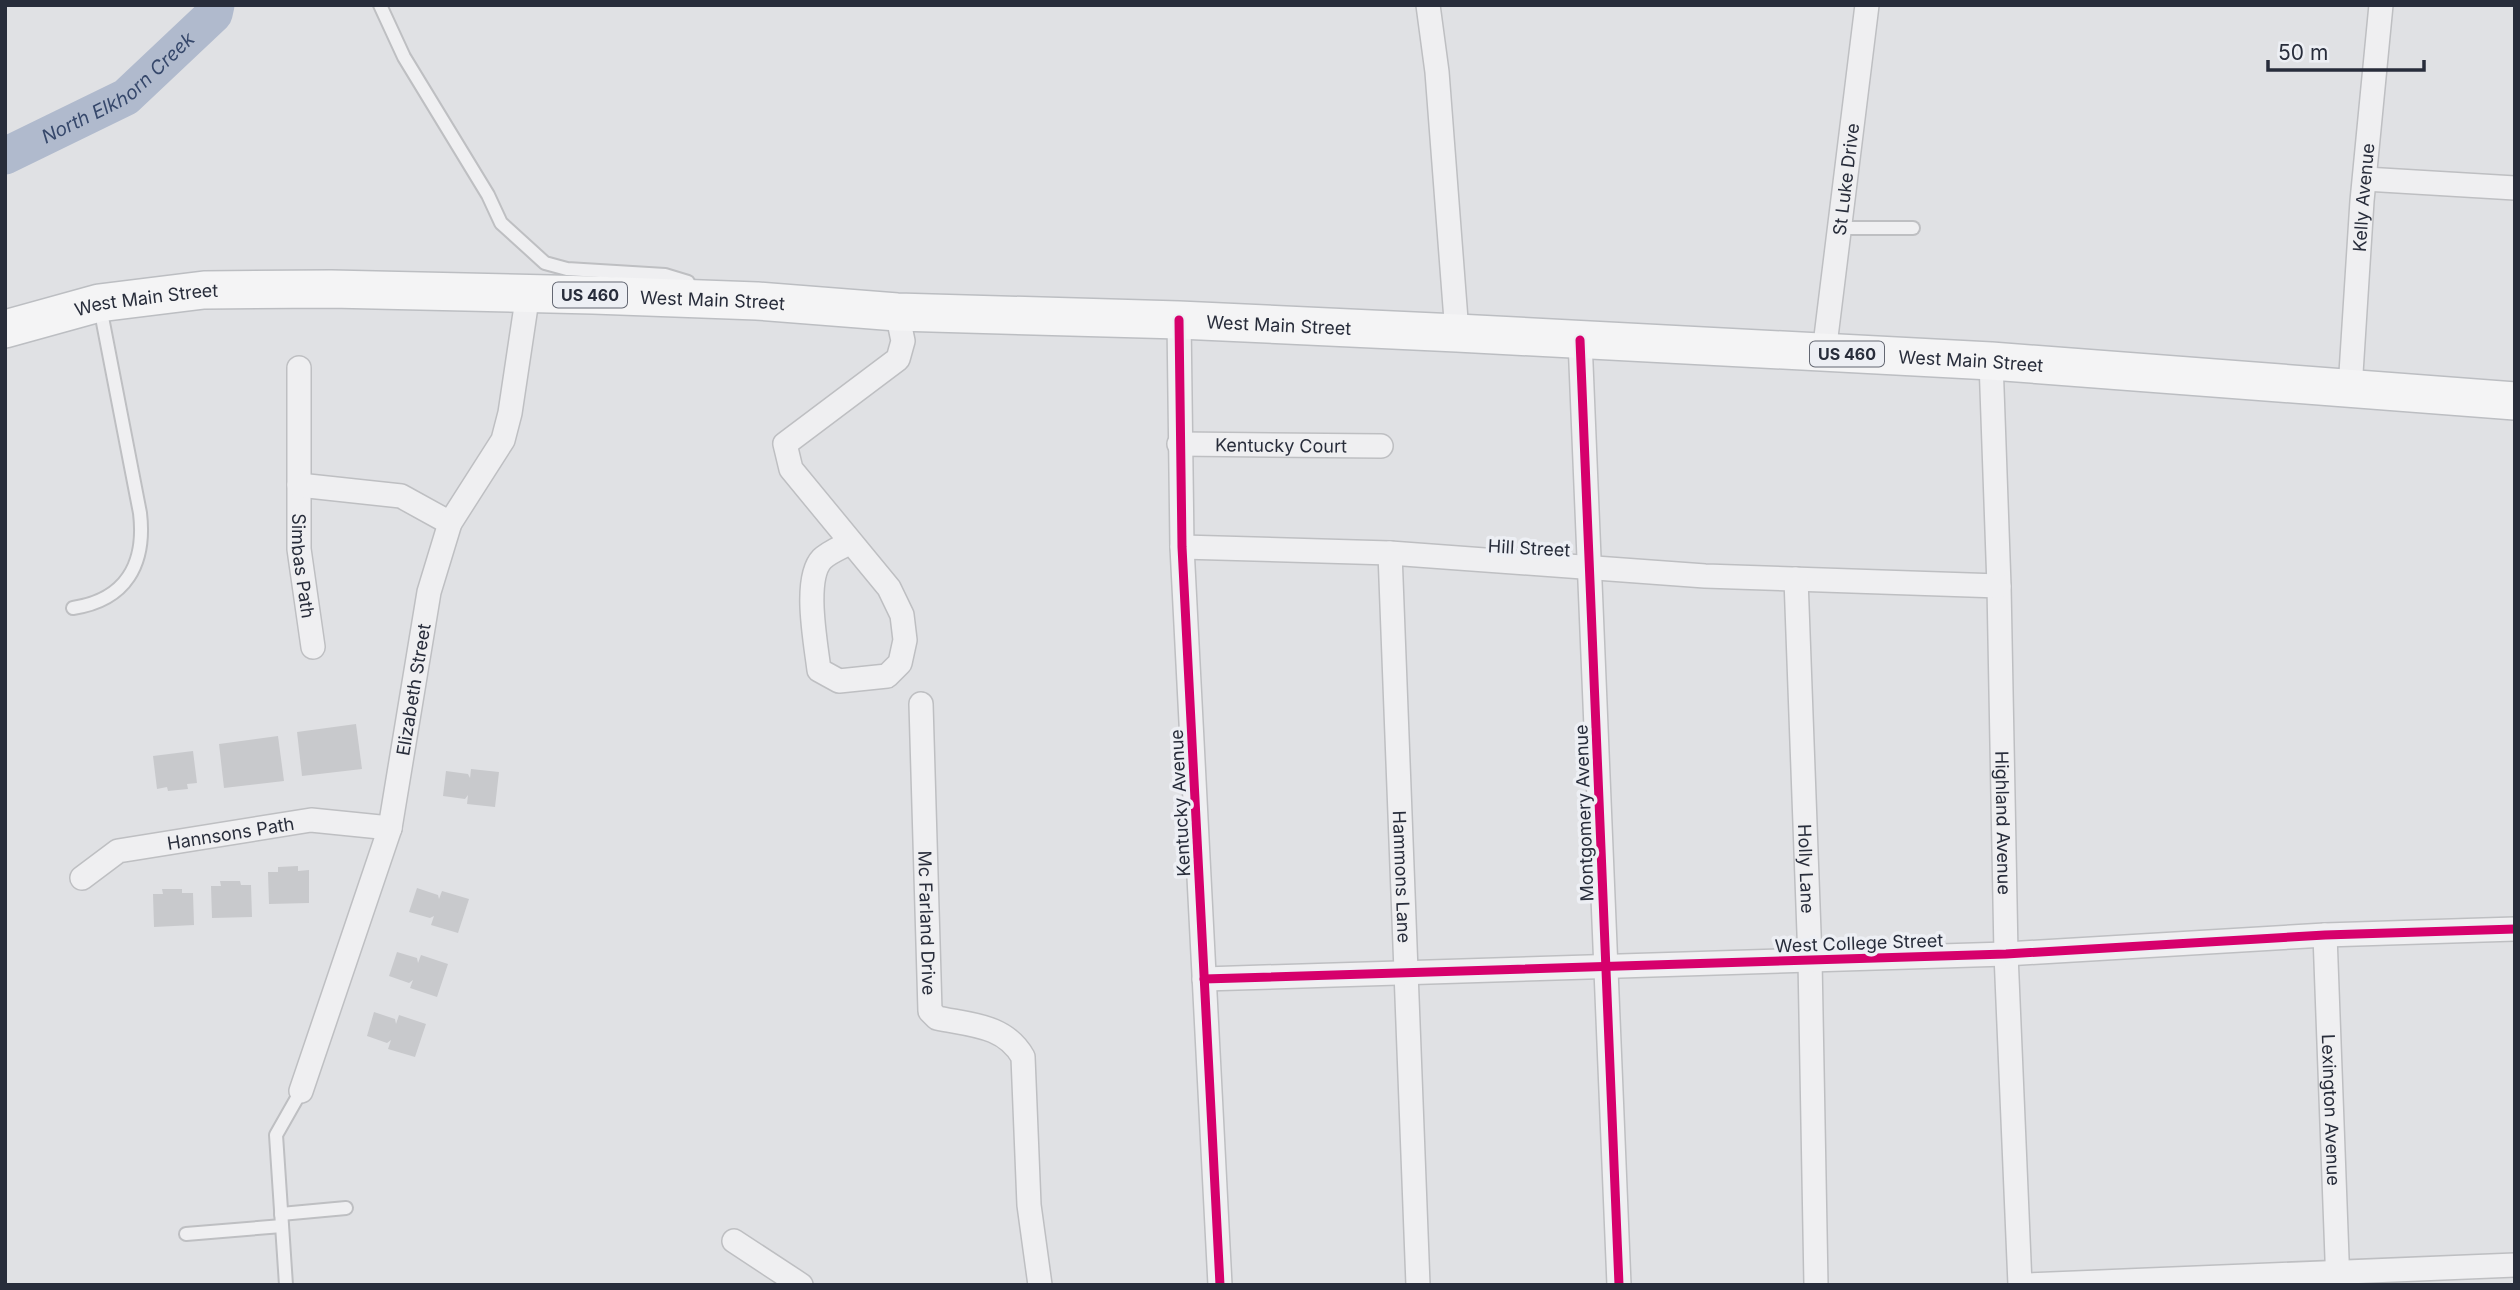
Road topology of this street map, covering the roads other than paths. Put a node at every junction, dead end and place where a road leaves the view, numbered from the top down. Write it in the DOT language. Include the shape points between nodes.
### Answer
graph roads {
  1 [pos="380,5"];
  2 [pos="1428,5"];
  3 [pos="1867,5"];
  4 [pos="2381,5"];
  5 [pos="2365,179"];
  6 [pos="2515,188"];
  7 [pos="1842,228"];
  8 [pos="1913,228"];
  9 [pos="528,293"];
  10 [pos="694,299"];
  11 [pos="99,303"];
  12 [pos="897,312"];
  13 [pos="1179,320"];
  14 [pos="5,329"];
  15 [pos="1457,333"];
  16 [pos="1580,340"];
  17 [pos="1824,353"];
  18 [pos="1991,361"];
  19 [pos="299,368"];
  20 [pos="2350,388"];
  21 [pos="2515,401"];
  22 [pos="1179,444"];
  23 [pos="1381,446"];
  24 [pos="299,485"];
  25 [pos="450,523"];
  26 [pos="851,542"];
  27 [pos="1182,547"];
  28 [pos="1390,553"];
  29 [pos="1590,566"];
  30 [pos="1796,579"];
  31 [pos="1999,586"];
  32 [pos="73,608"];
  33 [pos="313,647"];
  34 [pos="921,704"];
  35 [pos="390,828"];
  36 [pos="82,878"];
  37 [pos="2515,929"];
  38 [pos="2325,935"];
  39 [pos="2006,954"];
  40 [pos="1810,960"];
  41 [pos="1607,967"];
  42 [pos="1407,974"];
  43 [pos="1204,979"];
  44 [pos="301,1091"];
  45 [pos="346,1208"];
  46 [pos="281,1220"];
  47 [pos="186,1234"];
  48 [pos="734,1241"];
  49 [pos="2515,1265"];
  50 [pos="2337,1278"];
  51 [pos="2189,1281"];
  52 [pos="286,1285"];
  53 [pos="801,1285"];
  54 [pos="1040,1285"];
  55 [pos="1220,1285"];
  56 [pos="1418,1285"];
  57 [pos="1619,1285"];
  58 [pos="1816,1285"];
  59 [pos="2020,1285"];
  60 [pos="2027,1285"];
  1 -- 10 [label="lane" via="404,57 501,223 545,263 567,269 665,275 688,282"];
  2 -- 15 [label="street"];
  3 -- 7 [label="street, St Luke Drive"];
  4 -- 5 [label="street, Kelly Avenue"];
  5 -- 6 [label="street"];
  5 -- 20 [label="street, Kelly Avenue"];
  7 -- 8 [label="lane"];
  7 -- 17 [label="street, St Luke Drive"];
  9 -- 10 [label="main road, West Main Street / US 460"];
  9 -- 11 [label="main road, West Main Street / US 460" via="265,288"];
  9 -- 25 [label="street, Elizabeth Street" via="503,439"];
  10 -- 12 [label="main road, West Main Street / US 460"];
  11 -- 14 [label="main road, West Main Street / US 460"];
  11 -- 32 [label="lane" via="140,513 141,547 137,565 124,583 91,606"];
  12 -- 13 [label="main road, West Main Street / US 460"];
  12 -- 26 [label="street" via="904,341 898,359 785,444 791,470"];
  13 -- 15 [label="main road, West Main Street / US 460"];
  13 -- 22 [label="street, Kentucky Avenue"];
  15 -- 16 [label="main road, West Main Street / US 460"];
  16 -- 17 [label="main road, West Main Street / US 460"];
  16 -- 29 [label="street, Montgomery Avenue"];
  17 -- 18 [label="main road, West Main Street / US 460"];
  18 -- 20 [label="main road, West Main Street / US 460"];
  18 -- 31 [label="street, Highland Avenue"];
  19 -- 24 [label="street, Simbas Path"];
  20 -- 21 [label="main road, West Main Street / US 460"];
  22 -- 23 [label="street, Kentucky Court"];
  22 -- 27 [label="street, Kentucky Avenue"];
  24 -- 25 [label="street, Simbas Path" via="401,496"];
  24 -- 33 [label="street, Simbas Path" via="299,550"];
  25 -- 35 [label="street, Elizabeth Street" via="429,592"];
  26 -- 26 [label="street" via="889,588 902,615 905,640 900,663 887,676 839,681 819,670 813,574 823,558"];
  27 -- 28 [label="street, Hill Street"];
  27 -- 43 [label="street, Kentucky Avenue"];
  28 -- 29 [label="street, Hill Street"];
  28 -- 42 [label="street, Hammons Lane"];
  29 -- 30 [label="street, Hill Street"];
  29 -- 41 [label="street, Montgomery Avenue"];
  30 -- 31 [label="street, Hill Street"];
  30 -- 40 [label="street, Holly Lane"];
  31 -- 39 [label="street, Highland Avenue"];
  34 -- 54 [label="street, Mc Farland Drive" via="930,1011 937,1018 1002,1032 1015,1042 1023,1057 1028,1205"];
  35 -- 36 [label="street, Hannsons Path" via="311,820 118,851"];
  35 -- 44 [label="street, Elizabeth Street"];
  37 -- 38 [label="street, West College Street"];
  38 -- 39 [label="street, West College Street"];
  38 -- 50 [label="street, Lexington Avenue"];
  39 -- 40 [label="street, West College Street"];
  39 -- 59 [label="street, Highland Avenue"];
  40 -- 41 [label="street, West College Street"];
  40 -- 58 [label="street, Holly Lane"];
  41 -- 42 [label="street, West College Street"];
  41 -- 57 [label="street, Montgomery Avenue"];
  42 -- 43 [label="street, West College Street"];
  42 -- 56 [label="street, Hammons Lane"];
  43 -- 55 [label="street, Kentucky Avenue"];
  44 -- 46 [label="lane" via="276,1135"];
  45 -- 46 [label="lane"];
  46 -- 47 [label="lane"];
  46 -- 52 [label="lane"];
  48 -- 53 [label="street"];
  49 -- 50 [label="street"];
  50 -- 51 [label="street"];
  51 -- 60 [label="street"];
}
